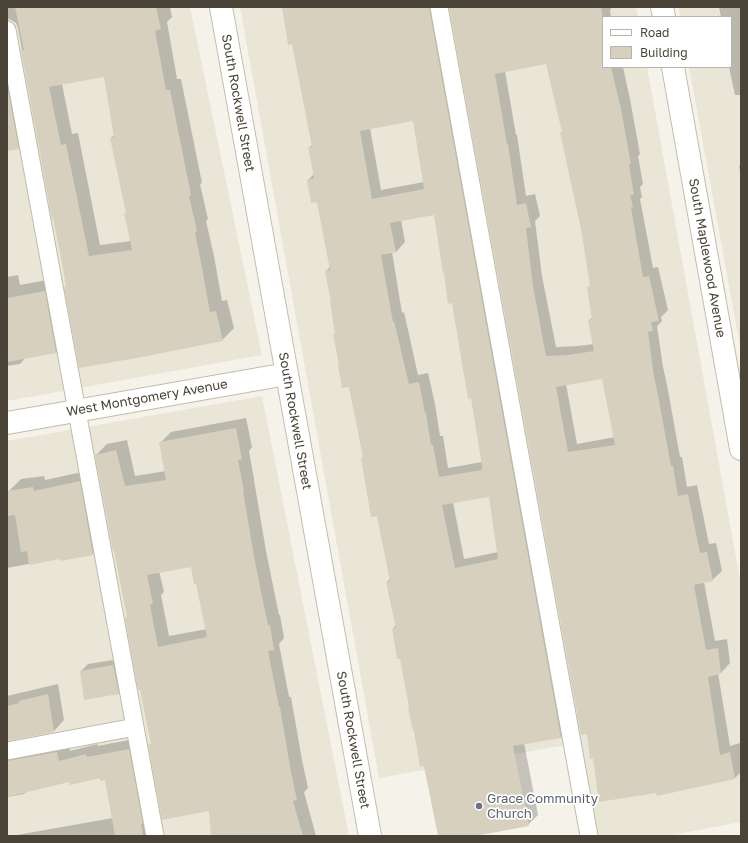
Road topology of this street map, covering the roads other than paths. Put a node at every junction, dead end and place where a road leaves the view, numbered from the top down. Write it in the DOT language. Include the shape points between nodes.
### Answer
graph roads {
  1 [pos="220,7"];
  2 [pos="439,7"];
  3 [pos="7,30"];
  4 [pos="673,68"];
  5 [pos="14,104"];
  6 [pos="287,374"];
  7 [pos="77,411"];
  8 [pos="7,423"];
  9 [pos="741,449"];
  10 [pos="135,727"];
  11 [pos="7,750"];
  12 [pos="155,836"];
  13 [pos="370,836"];
  14 [pos="589,836"];
  1 -- 6 [label="street, South Rockwell Street"];
  2 -- 14 [label="lane"];
  3 -- 5 [label="lane"];
  4 -- 9 [label="street, South Maplewood Avenue"];
  5 -- 7 [label="lane"];
  6 -- 7 [label="street, West Montgomery Avenue"];
  6 -- 13 [label="street, South Rockwell Street"];
  7 -- 8 [label="street, West Montgomery Avenue"];
  7 -- 10 [label="lane"];
  10 -- 11 [label="lane"];
  10 -- 12 [label="lane"];
}
